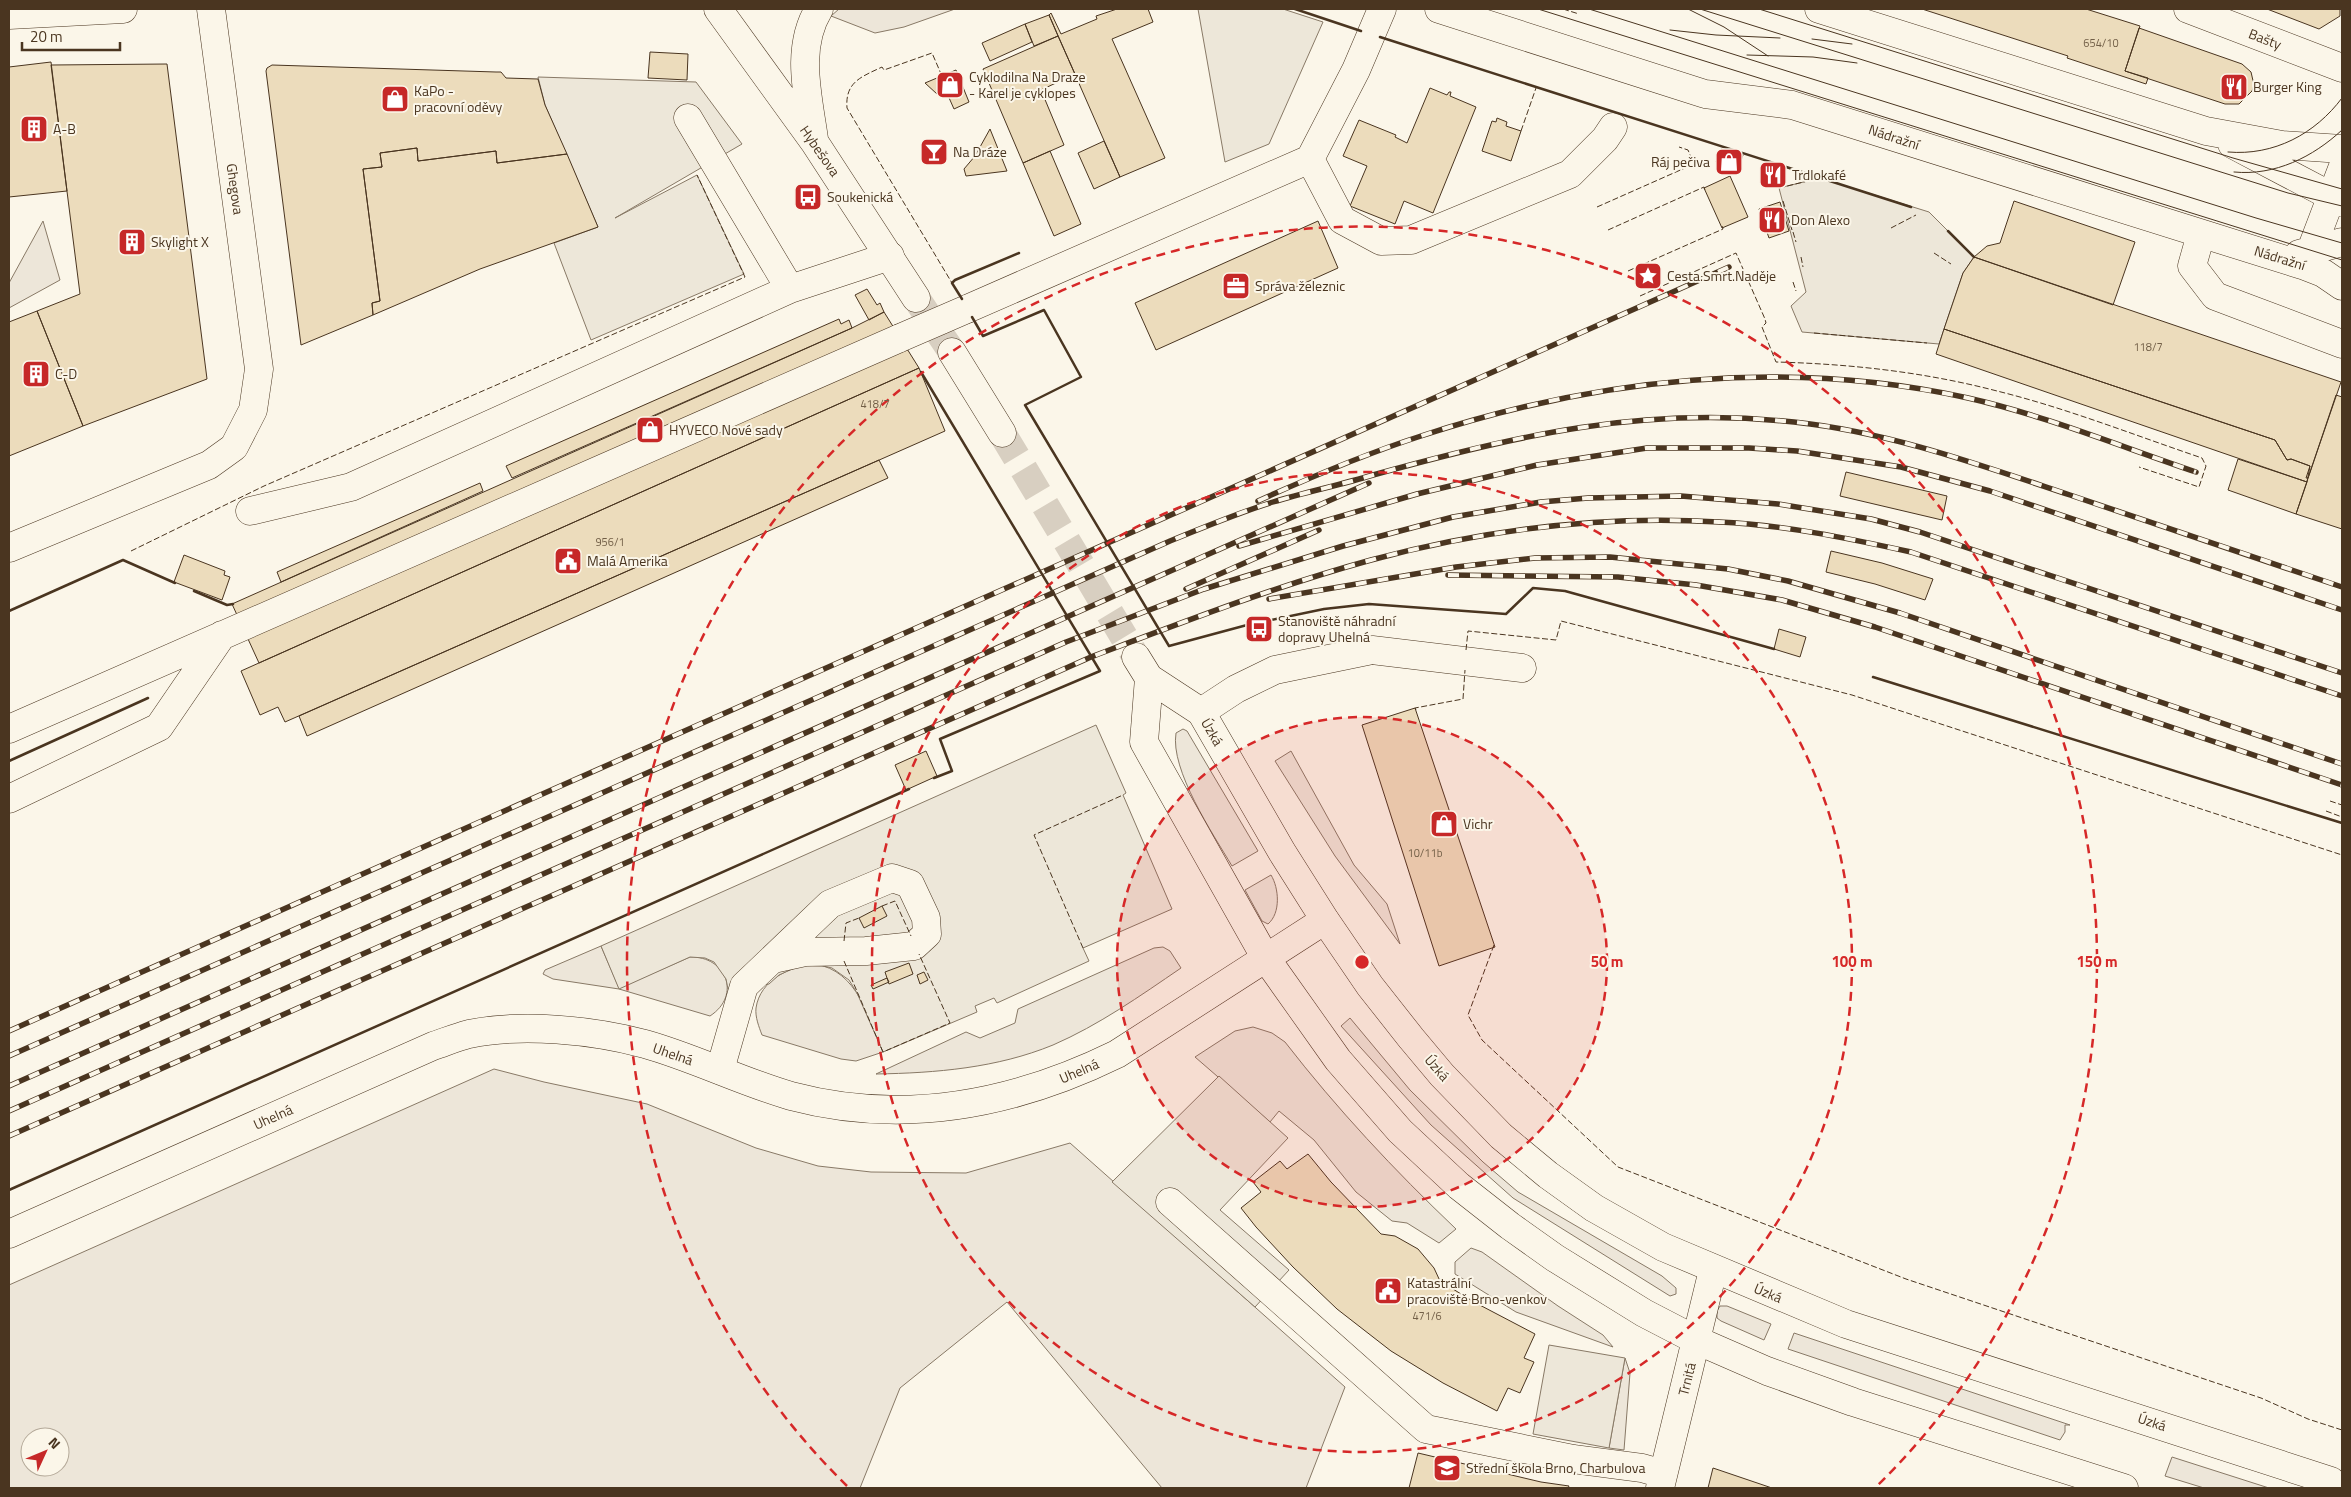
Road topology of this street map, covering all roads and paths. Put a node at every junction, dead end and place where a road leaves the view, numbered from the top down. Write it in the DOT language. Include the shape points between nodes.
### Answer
graph roads {
  1 [pos="123,9"];
  2 [pos="211,9"];
  3 [pos="718,9"];
  4 [pos="818,9"];
  5 [pos="1382,9"];
  6 [pos="1439,9"];
  7 [pos="1819,9"];
  8 [pos="2188,9"];
  9 [pos="9,15"];
  10 [pos="2342,68"];
  11 [pos="688,118"];
  12 [pos="1613,127"];
  13 [pos="2206,131"];
  14 [pos="815,142"];
  15 [pos="2342,149"];
  16 [pos="1310,160"];
  17 [pos="2338,188"];
  18 [pos="2201,234"];
  19 [pos="2319,249"];
  20 [pos="890,256"];
  21 [pos="2342,271"];
  22 [pos="2342,286"];
  23 [pos="790,289"];
  24 [pos="916,298"];
  25 [pos="2342,344"];
  26 [pos="952,352"];
  27 [pos="1002,433"];
  28 [pos="250,511"];
  29 [pos="9,548"];
  30 [pos="222,635"];
  31 [pos="1522,668"];
  32 [pos="1201,712"];
  33 [pos="9,729"];
  34 [pos="9,799"];
  35 [pos="1325,920"];
  36 [pos="1265,957"];
  37 [pos="773,958"];
  38 [pos="720,1070"];
  39 [pos="1170,1202"];
  40 [pos="9,1234"];
  41 [pos="1713,1270"];
  42 [pos="1696,1340"];
  43 [pos="1662,1481"];
  44 [pos="2331,1481"];
  45 [pos="2124,1488"];
  1 -- 9 [label="main road"];
  2 -- 29 [label="main road, Ghegova" via="259,369 253,410 234,447 209,465"];
  3 -- 14 [label="main road, Hybešova"];
  4 -- 14 [label="main road" via="806,41 805,73"];
  5 -- 16 [label="main road" via="1356,70"];
  6 -- 18 [label="main road, Nádražní" via="1706,94 1792,105"];
  7 -- 13 [label="main road"];
  8 -- 10 [label="main road, Bašty"];
  11 -- 23 [label="main road"];
  12 -- 16 [label="main road" via="1606,140 1570,174 1411,240 1381,241 1342,220"];
  13 -- 15 [label="main road" via="2282,145"];
  13 -- 17 [label="main road"];
  14 -- 20 [label="main road, Hybešova"];
  16 -- 30 [label="main road, bridge"];
  17 -- 19 [label="main road"];
  18 -- 19 [label="main road, Nádražní" via="2265,254 2290,255"];
  18 -- 25 [label="main road" via="2192,266 2214,296"];
  19 -- 21 [label="main road, Nádražní"];
  19 -- 22 [label="main road, Nádražní" via="2323,273"];
  20 -- 23 [label="main road"];
  20 -- 24 [label="main road, Hybešova"];
  23 -- 28 [label="main road" via="351,487"];
  26 -- 27 [label="main road"];
  30 -- 33 [label="main road"];
  30 -- 34 [label="main road" via="159,726"];
  31 -- 32 [label="main road" via="1372,650 1275,670 1236,689"];
  32 -- 35 [label="main road, Úzká"];
  32 -- 36 [label="main road, Úzká" via="1143,667 1144,742"];
  35 -- 36 [label="main road, Uhelná"];
  35 -- 41 [label="main road, Úzká" via="1382,1003 1442,1075 1501,1136 1594,1208 1663,1247"];
  36 -- 38 [label="main road, Uhelná" via="1117,1054 1087,1070 987,1101 925,1108 865,1108 790,1095"];
  36 -- 42 [label="main road, Úzká" via="1338,1060 1400,1131 1459,1186 1555,1258"];
  37 -- 37 [label="main road" via="805,952 914,946 927,934 926,918 910,884 892,878 830,904"];
  37 -- 38 [label="main road" via="744,986"];
  38 -- 40 [label="main road, Uhelná" via="646,1044 601,1034 504,1029 469,1034 433,1046"];
  39 -- 43 [label="main road" via="1426,1429 1573,1459 1642,1468"];
  41 -- 42 [label="main road, Trnitá"];
  41 -- 44 [label="main road, Úzká" via="1846,1324"];
  42 -- 43 [label="main road, Trnitá"];
  42 -- 45 [label="main road, Úzká" via="1767,1371 1853,1402"];
}
